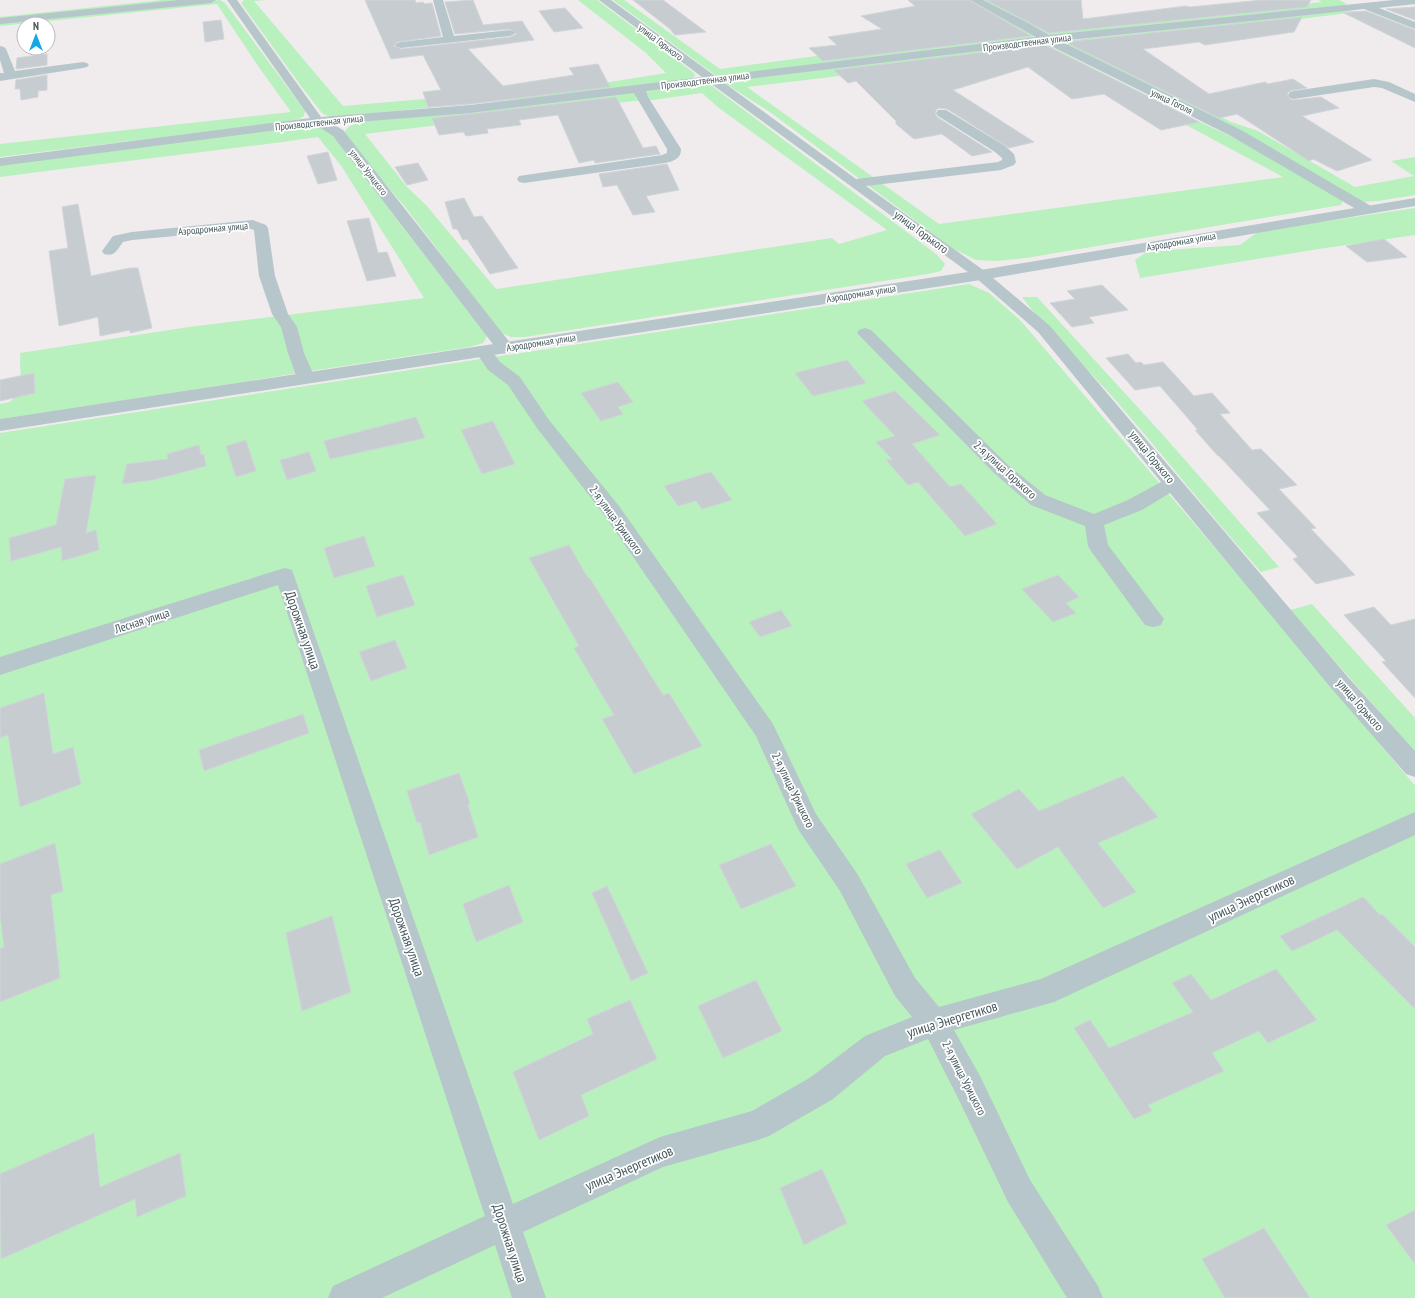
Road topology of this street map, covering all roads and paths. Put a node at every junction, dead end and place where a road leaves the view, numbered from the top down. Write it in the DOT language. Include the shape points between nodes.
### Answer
graph roads {
  1 [pos="211,0"];
  2 [pos="232,0"];
  3 [pos="438,0"];
  4 [pos="604,0"];
  5 [pos="975,0"];
  6 [pos="1347,0"];
  7 [pos="1415,1"];
  8 [pos="1363,6"];
  9 [pos="0,21"];
  10 [pos="1415,26"];
  11 [pos="510,33"];
  12 [pos="449,38"];
  13 [pos="1047,39"];
  14 [pos="401,45"];
  15 [pos="0,49"];
  16 [pos="83,65"];
  17 [pos="5,77"];
  18 [pos="711,80"];
  19 [pos="639,88"];
  20 [pos="1294,95"];
  21 [pos="1415,98"];
  22 [pos="942,113"];
  23 [pos="318,121"];
  24 [pos="0,162"];
  25 [pos="524,179"];
  26 [pos="854,183"];
  27 [pos="1415,202"];
  28 [pos="1366,209"];
  29 [pos="109,251"];
  30 [pos="981,275"];
  31 [pos="865,332"];
  32 [pos="494,349"];
  33 [pos="306,378"];
  34 [pos="0,425"];
  35 [pos="1173,483"];
  36 [pos="1094,522"];
  37 [pos="285,575"];
  38 [pos="1153,619"];
  39 [pos="0,666"];
  40 [pos="1415,768"];
  41 [pos="1415,823"];
  42 [pos="934,1022"];
  43 [pos="504,1224"];
  44 [pos="345,1298"];
  45 [pos="529,1298"];
  46 [pos="1086,1298"];
  1 -- 9 [label="street"];
  2 -- 23 [label="street, улица Урицкого"];
  3 -- 12 [label="street"];
  4 -- 18 [label="street, улица Горького"];
  5 -- 13 [label="street, улица Гоголя" via="1024,24"];
  6 -- 8 [label="street"];
  7 -- 8 [label="street, Производственная улица"];
  8 -- 10 [label="street"];
  8 -- 13 [label="street, Производственная улица"];
  11 -- 12 [label="street"];
  12 -- 14 [label="street"];
  13 -- 18 [label="street, Производственная улица"];
  13 -- 28 [label="street, улица Гоголя" via="1236,133"];
  15 -- 17 [label="street" via="5,58"];
  16 -- 17 [label="street"];
  18 -- 19 [label="street, Производственная улица"];
  18 -- 26 [label="street, улица Горького"];
  19 -- 23 [label="street, Производственная улица" via="470,109"];
  19 -- 25 [label="street" via="642,98 674,149 674,155 665,159"];
  20 -- 21 [label="street" via="1374,83"];
  22 -- 26 [label="street" via="1000,149 1009,157 1009,162 1001,166"];
  23 -- 24 [label="street, Производственная улица"];
  23 -- 32 [label="street, улица Урицкого" via="338,133"];
  26 -- 30 [label="street, улица Горького"];
  27 -- 28 [label="street, Аэродромная улица"];
  28 -- 30 [label="street, Аэродромная улица"];
  29 -- 33 [label="street, Аэродромная улица" via="118,239 132,236 253,224 260,228 267,276 280,314 289,327"];
  30 -- 32 [label="street, Аэродромная улица"];
  30 -- 35 [label="street, улица Горького" via="1044,329"];
  31 -- 36 [label="street, 2-я улица Горького" via="1001,469 1038,500"];
  32 -- 33 [label="street, Аэродромная улица"];
  32 -- 42 [label="street, 2-я улица Урицкого" via="494,366 514,381 543,424 612,511 765,731 807,821 849,883 905,987"];
  33 -- 34 [label="street, Аэродромная улица"];
  35 -- 36 [label="street" via="1135,506"];
  35 -- 40 [label="street, улица Горького" via="1339,682"];
  36 -- 38 [label="street" via="1098,546"];
  37 -- 39 [label="street, Лесная улица"];
  37 -- 43 [label="street, Дорожная улица"];
  41 -- 42 [label="street, улица Энергетиков" via="1044,992"];
  42 -- 43 [label="street, улица Энергетиков" via="875,1046 822,1088 758,1125 660,1152"];
  42 -- 46 [label="street, 2-я улица Урицкого" via="970,1087 1019,1191"];
  43 -- 44 [label="street, улица Энергетиков"];
  43 -- 45 [label="street, Дорожная улица"];
}
